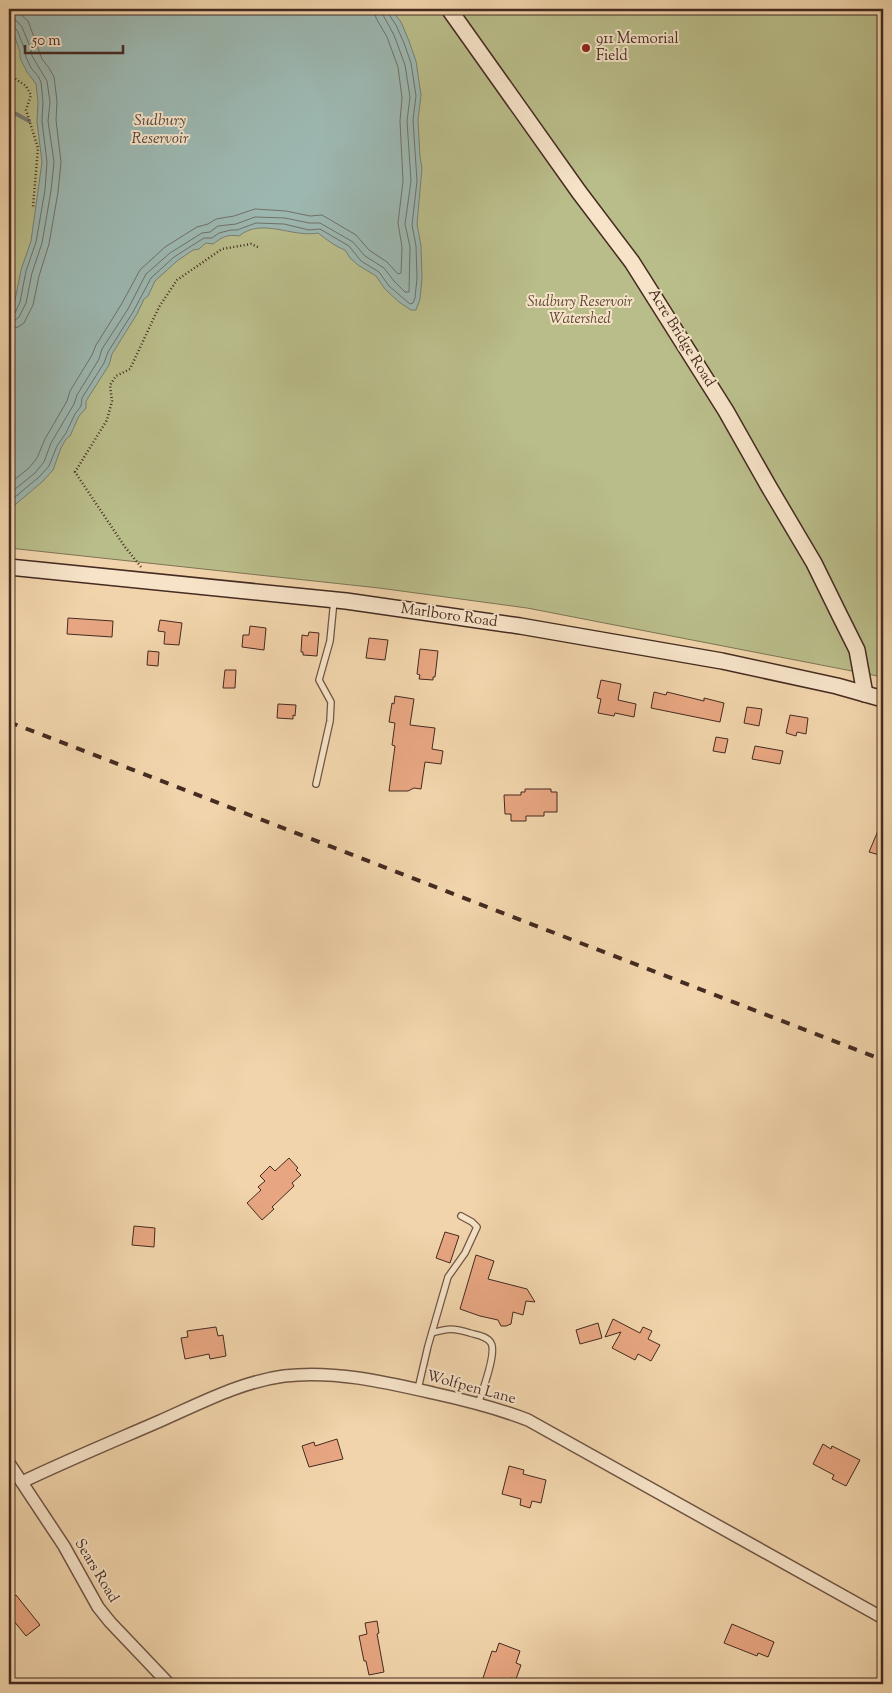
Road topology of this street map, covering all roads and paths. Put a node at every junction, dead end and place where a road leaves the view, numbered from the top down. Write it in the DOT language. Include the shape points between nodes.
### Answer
graph roads {
  1 [pos="450,9"];
  2 [pos="9,52"];
  3 [pos="33,207"];
  4 [pos="260,248"];
  5 [pos="9,567"];
  6 [pos="142,581"];
  7 [pos="334,600"];
  8 [pos="865,694"];
  9 [pos="883,699"];
  10 [pos="316,784"];
  11 [pos="461,1216"];
  12 [pos="432,1333"];
  13 [pos="418,1389"];
  14 [pos="478,1404"];
  15 [pos="9,1464"];
  16 [pos="22,1482"];
  17 [pos="883,1618"];
  18 [pos="168,1684"];
  1 -- 8 [label="main road, Acre Bridge Road" via="632,262 726,410 814,563 857,650"];
  2 -- 3 [label="path" via="14,78 26,86 31,95 26,110 38,148"];
  4 -- 6 [label="path" via="251,244 222,249 177,280 159,308 130,369 116,376 110,385 112,401 108,420 75,472 141,567"];
  5 -- 6 [label="main road, Marlboro Road"];
  6 -- 7 [label="main road, Marlboro Road"];
  7 -- 8 [label="main road, Marlboro Road" via="520,626 694,656"];
  7 -- 10 [label="lane" via="330,641 319,680 331,702 330,720"];
  8 -- 9 [label="main road, Marlboro Road"];
  11 -- 12 [label="lane" via="477,1228 448,1277"];
  12 -- 13 [label="lane"];
  12 -- 14 [label="lane" via="456,1329 487,1338 492,1344 490,1366"];
  13 -- 14 [label="street, Wolfpen Lane"];
  13 -- 16 [label="street, Wolfpen Lane" via="323,1374 263,1380 225,1392"];
  14 -- 17 [label="street, Wolfpen Lane" via="528,1420"];
  15 -- 16 [label="street, Sears Road"];
  16 -- 18 [label="street, Sears Road" via="64,1546 98,1607"];
}
